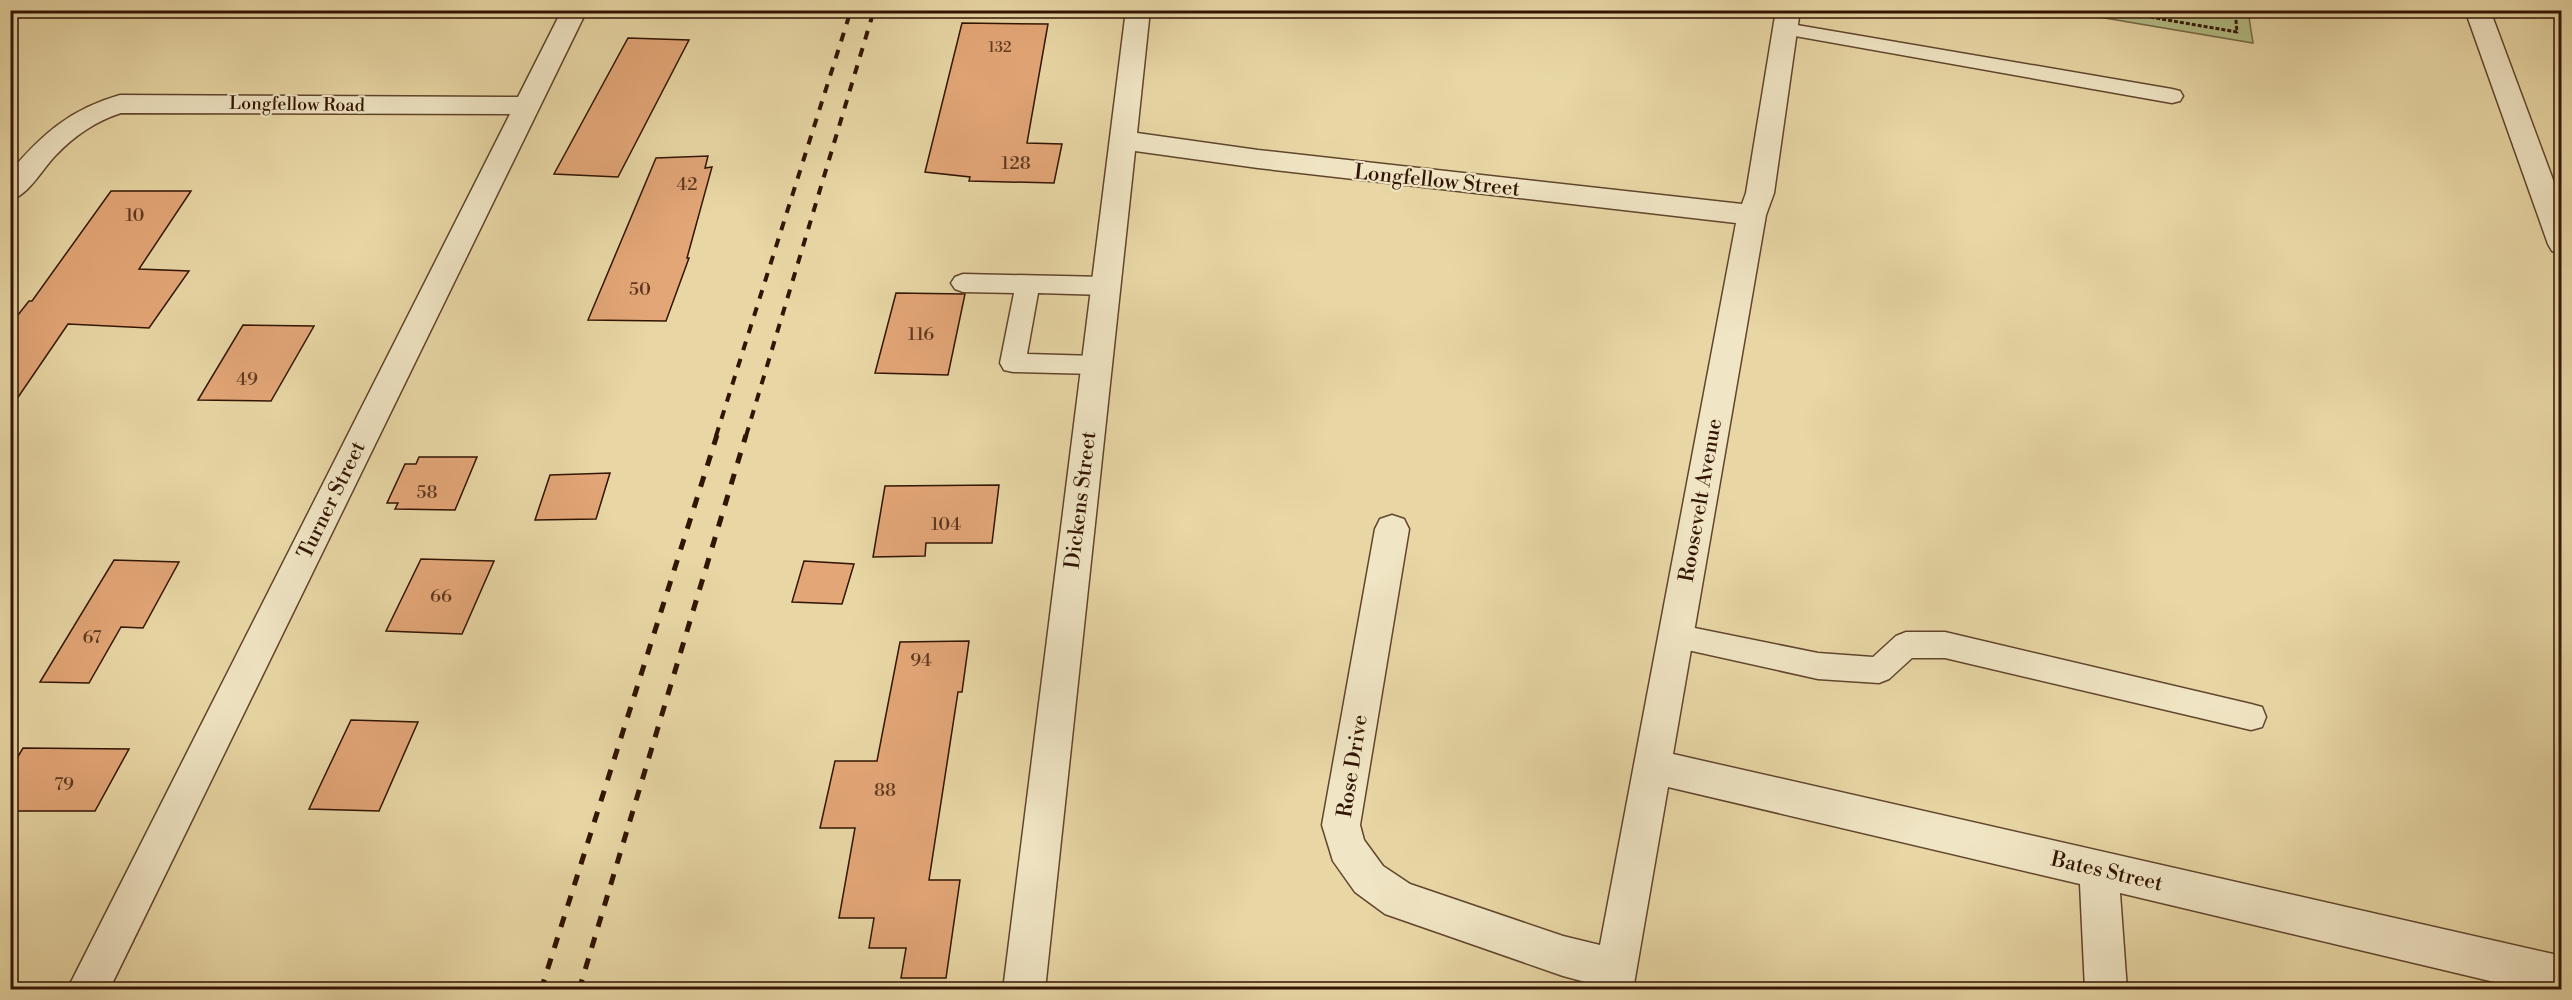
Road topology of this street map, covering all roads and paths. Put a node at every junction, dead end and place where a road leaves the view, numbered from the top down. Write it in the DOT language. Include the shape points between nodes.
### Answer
graph roads {
  1 [pos="575,10"];
  2 [pos="1138,10"];
  3 [pos="2109,10"];
  4 [pos="2235,10"];
  5 [pos="2477,10"];
  6 [pos="1787,20"];
  7 [pos="2172,96"];
  8 [pos="528,106"];
  9 [pos="1123,140"];
  10 [pos="10,191"];
  11 [pos="1752,215"];
  12 [pos="2562,244"];
  13 [pos="963,283"];
  14 [pos="1028,285"];
  15 [pos="1106,286"];
  16 [pos="1096,365"];
  17 [pos="1392,529"];
  18 [pos="1675,636"];
  19 [pos="2251,717"];
  20 [pos="1652,766"];
  21 [pos="2099,868"];
  22 [pos="2562,977"];
  23 [pos="1613,979"];
  24 [pos="87,990"];
  25 [pos="1024,990"];
  26 [pos="2106,990"];
  1 -- 8 [label="street, Turner Street"];
  2 -- 9 [label="street, Dickens Street"];
  3 -- 4 [label="path" via="2237,32"];
  5 -- 12 [label="street"];
  6 -- 7 [label="lane"];
  6 -- 11 [label="street, Roosevelt Avenue" via="1760,193"];
  8 -- 10 [label="street, Longfellow Road" via="133,103 94,112 71,125"];
  8 -- 24 [label="street, Turner Street"];
  9 -- 11 [label="street, Longfellow Street"];
  9 -- 15 [label="street, Dickens Street"];
  11 -- 18 [label="street, Roosevelt Avenue"];
  13 -- 14 [label="lane"];
  14 -- 15 [label="lane"];
  14 -- 16 [label="lane" via="1013,363"];
  15 -- 16 [label="street, Dickens Street"];
  16 -- 25 [label="street, Dickens Street"];
  17 -- 23 [label="street, Rose Drive" via="1341,825 1347,848 1369,879 1399,900 1563,956"];
  18 -- 19 [label="lane" via="1818,666 1878,670 1906,645 1945,645"];
  18 -- 20 [label="street, Roosevelt Avenue"];
  20 -- 21 [label="street, Bates Street"];
  20 -- 23 [label="street, Roosevelt Avenue"];
  21 -- 22 [label="street, Bates Street"];
  21 -- 26 [label="street"];
}
